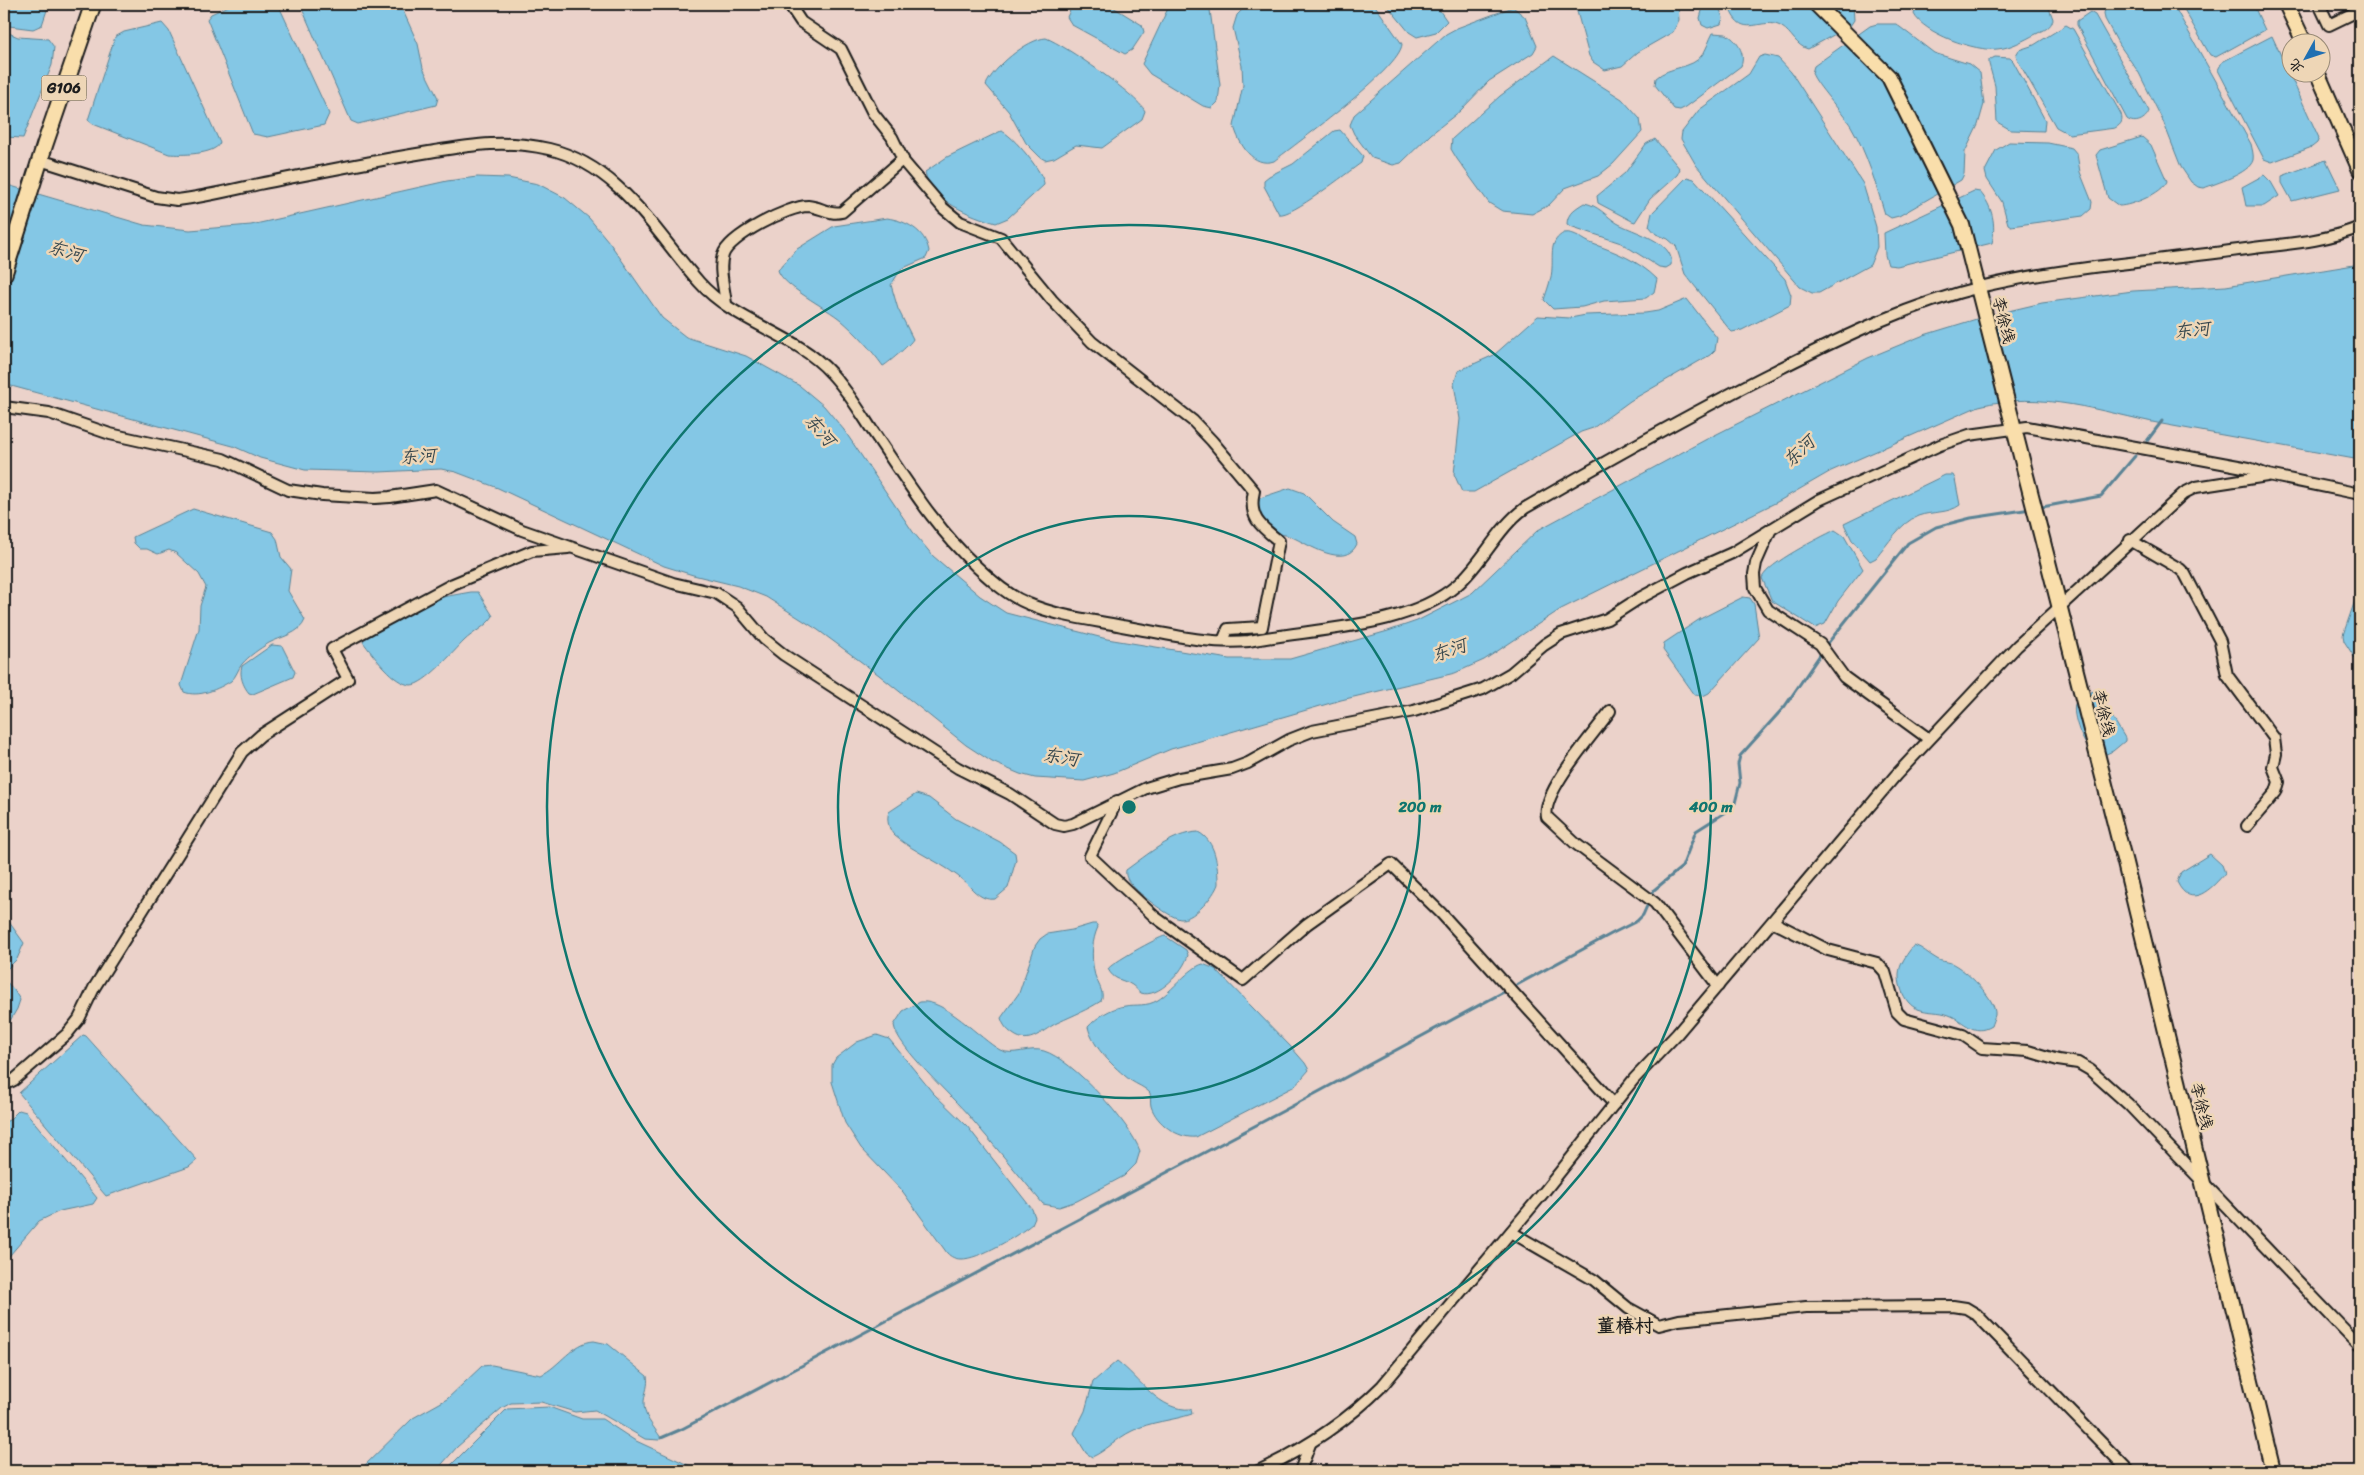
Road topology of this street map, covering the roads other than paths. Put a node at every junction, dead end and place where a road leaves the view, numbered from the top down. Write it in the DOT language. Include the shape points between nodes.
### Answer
graph roads {
  1 [pos="93,4"];
  2 [pos="789,4"];
  3 [pos="1816,4"];
  4 [pos="2286,4"];
  5 [pos="2319,4"];
  6 [pos="2360,10"];
  7 [pos="2299,32"];
  8 [pos="2321,82"];
  9 [pos="903,159"];
  10 [pos="38,166"];
  11 [pos="2360,170"];
  12 [pos="2360,227"];
  13 [pos="4,274"];
  14 [pos="726,305"];
  15 [pos="4,407"];
  16 [pos="2268,475"];
  17 [pos="2360,494"];
  18 [pos="1772,528"];
  19 [pos="2130,540"];
  20 [pos="572,548"];
  21 [pos="1223,641"];
  22 [pos="1610,711"];
  23 [pos="1929,739"];
  24 [pos="1117,801"];
  25 [pos="2247,826"];
  26 [pos="1773,922"];
  27 [pos="1718,986"];
  28 [pos="4,1079"];
  29 [pos="1614,1104"];
  30 [pos="1511,1232"];
  31 [pos="2360,1346"];
  32 [pos="1310,1444"];
  33 [pos="1258,1471"];
  34 [pos="1300,1471"];
  35 [pos="2129,1471"];
  36 [pos="2273,1471"];
  1 -- 10 [label="highway, G106"];
  2 -- 9 [label="street" via="801,22 841,49 872,113 892,137"];
  3 -- 36 [label="main road, 李徐线" via="1889,77 1962,225 2125,863"];
  4 -- 7 [label="main road"];
  5 -- 6 [label="street" via="2329,25"];
  8 -- 11 [label="main road"];
  9 -- 14 [label="street" via="842,212 830,213 808,206 791,209 733,241 722,260"];
  9 -- 21 [label="street" via="951,215 960,222 1001,238 1092,342 1193,421 1254,491 1253,514 1261,526 1279,541 1274,570 1262,627 1228,629"];
  10 -- 13 [label="highway, G106"];
  10 -- 14 [label="street" via="177,200 399,156 493,143 528,144 571,155 610,181 640,209 704,287"];
  12 -- 21 [label="street" via="2307,241 2006,282 1896,313 1718,400 1525,508 1508,524 1466,577 1425,607 1384,619 1249,641"];
  14 -- 21 [label="street" via="804,351 830,371 940,528 1007,592 1027,604 1053,612"];
  15 -- 20 [label="street" via="49,413 110,434 223,459 288,490 374,498 436,490 494,518"];
  16 -- 17 [label="street"];
  16 -- 18 [label="street" via="2249,468 2027,427 2000,429 1940,445 1819,500"];
  16 -- 19 [label="street" via="2196,486 2178,497"];
  18 -- 23 [label="street" via="1754,568 1758,594 1768,610 1820,644 1844,677"];
  18 -- 24 [label="street" via="1732,553 1638,599 1607,619 1555,637 1511,673 1483,689 1414,711 1312,731 1240,766 1162,782"];
  19 -- 23 [label="street" via="2017,646"];
  19 -- 25 [label="street" via="2185,574 2220,641 2227,675 2274,738 2276,754 2273,767 2278,787"];
  20 -- 24 [label="street" via="673,583 716,593 737,607 764,639 784,655 930,752 1010,794 1055,824 1069,825"];
  20 -- 28 [label="street" via="532,552 453,584 332,649 348,679 261,735 242,752 94,988 79,1019 61,1040 14,1080"];
  22 -- 27 [label="street" via="1571,762 1550,797 1546,813 1552,824 1661,909"];
  23 -- 26 [label="street" via="1858,818"];
  24 -- 29 [label="street" via="1090,856 1155,917 1243,980 1307,924 1390,864 1441,913"];
  26 -- 27 [label="street"];
  26 -- 31 [label="street" via="1828,950 1877,962 1885,972 1897,1012 1904,1018 1963,1035 1982,1048 2028,1051 2078,1063 2090,1070 2128,1104"];
  27 -- 29 [label="street"];
  29 -- 30 [label="street"];
  30 -- 32 [label="street" via="1382,1386 1345,1420"];
  30 -- 35 [label="street" via="1594,1280 1628,1308 1659,1325 1679,1320 1806,1307 1966,1308 1976,1314"];
  32 -- 33 [label="street"];
  32 -- 34 [label="street"];
}
